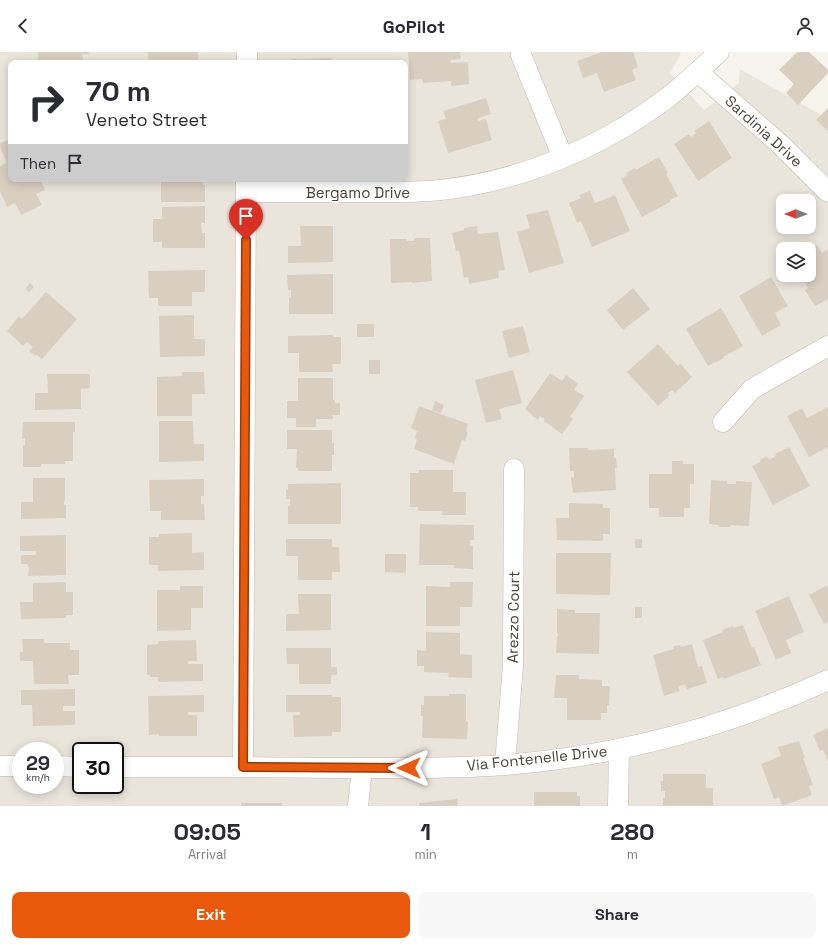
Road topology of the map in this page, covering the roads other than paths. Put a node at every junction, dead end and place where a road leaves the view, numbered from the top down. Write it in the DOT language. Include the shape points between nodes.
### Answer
graph roads {
  1 [pos="719,52"];
  2 [pos="521,55"];
  3 [pos="698,72"];
  4 [pos="563,158"];
  5 [pos="246,186"];
  6 [pos="828,192"];
  7 [pos="828,346"];
  8 [pos="723,422"];
  9 [pos="514,469"];
  10 [pos="828,680"];
  11 [pos="619,749"];
  12 [pos="505,765"];
  13 [pos="0,766"];
  14 [pos="12,766"];
  15 [pos="124,767"];
  16 [pos="243,767"];
  17 [pos="362,768"];
  18 [pos="358,806"];
  19 [pos="618,806"];
  1 -- 3 [label="street, Bergamo Drive"];
  2 -- 4 [label="street"];
  3 -- 4 [label="street, Bergamo Drive" via="633,122"];
  3 -- 6 [label="street, Sardinia Drive" via="780,144"];
  4 -- 5 [label="street, Bergamo Drive" via="502,178 440,190 401,192"];
  5 -- 16 [label="street"];
  7 -- 8 [label="street" via="752,389"];
  9 -- 12 [label="street, Arezzo Court" via="512,665"];
  10 -- 11 [label="street, Via Fontenelle Drive" via="765,707 718,723"];
  11 -- 12 [label="street, Via Fontenelle Drive"];
  11 -- 19 [label="street"];
  12 -- 17 [label="street, Via Fontenelle Drive"];
  13 -- 14 [label="street"];
  15 -- 16 [label="street, Via Fontenelle Drive"];
  16 -- 17 [label="street, Via Fontenelle Drive"];
  17 -- 18 [label="street"];
}
